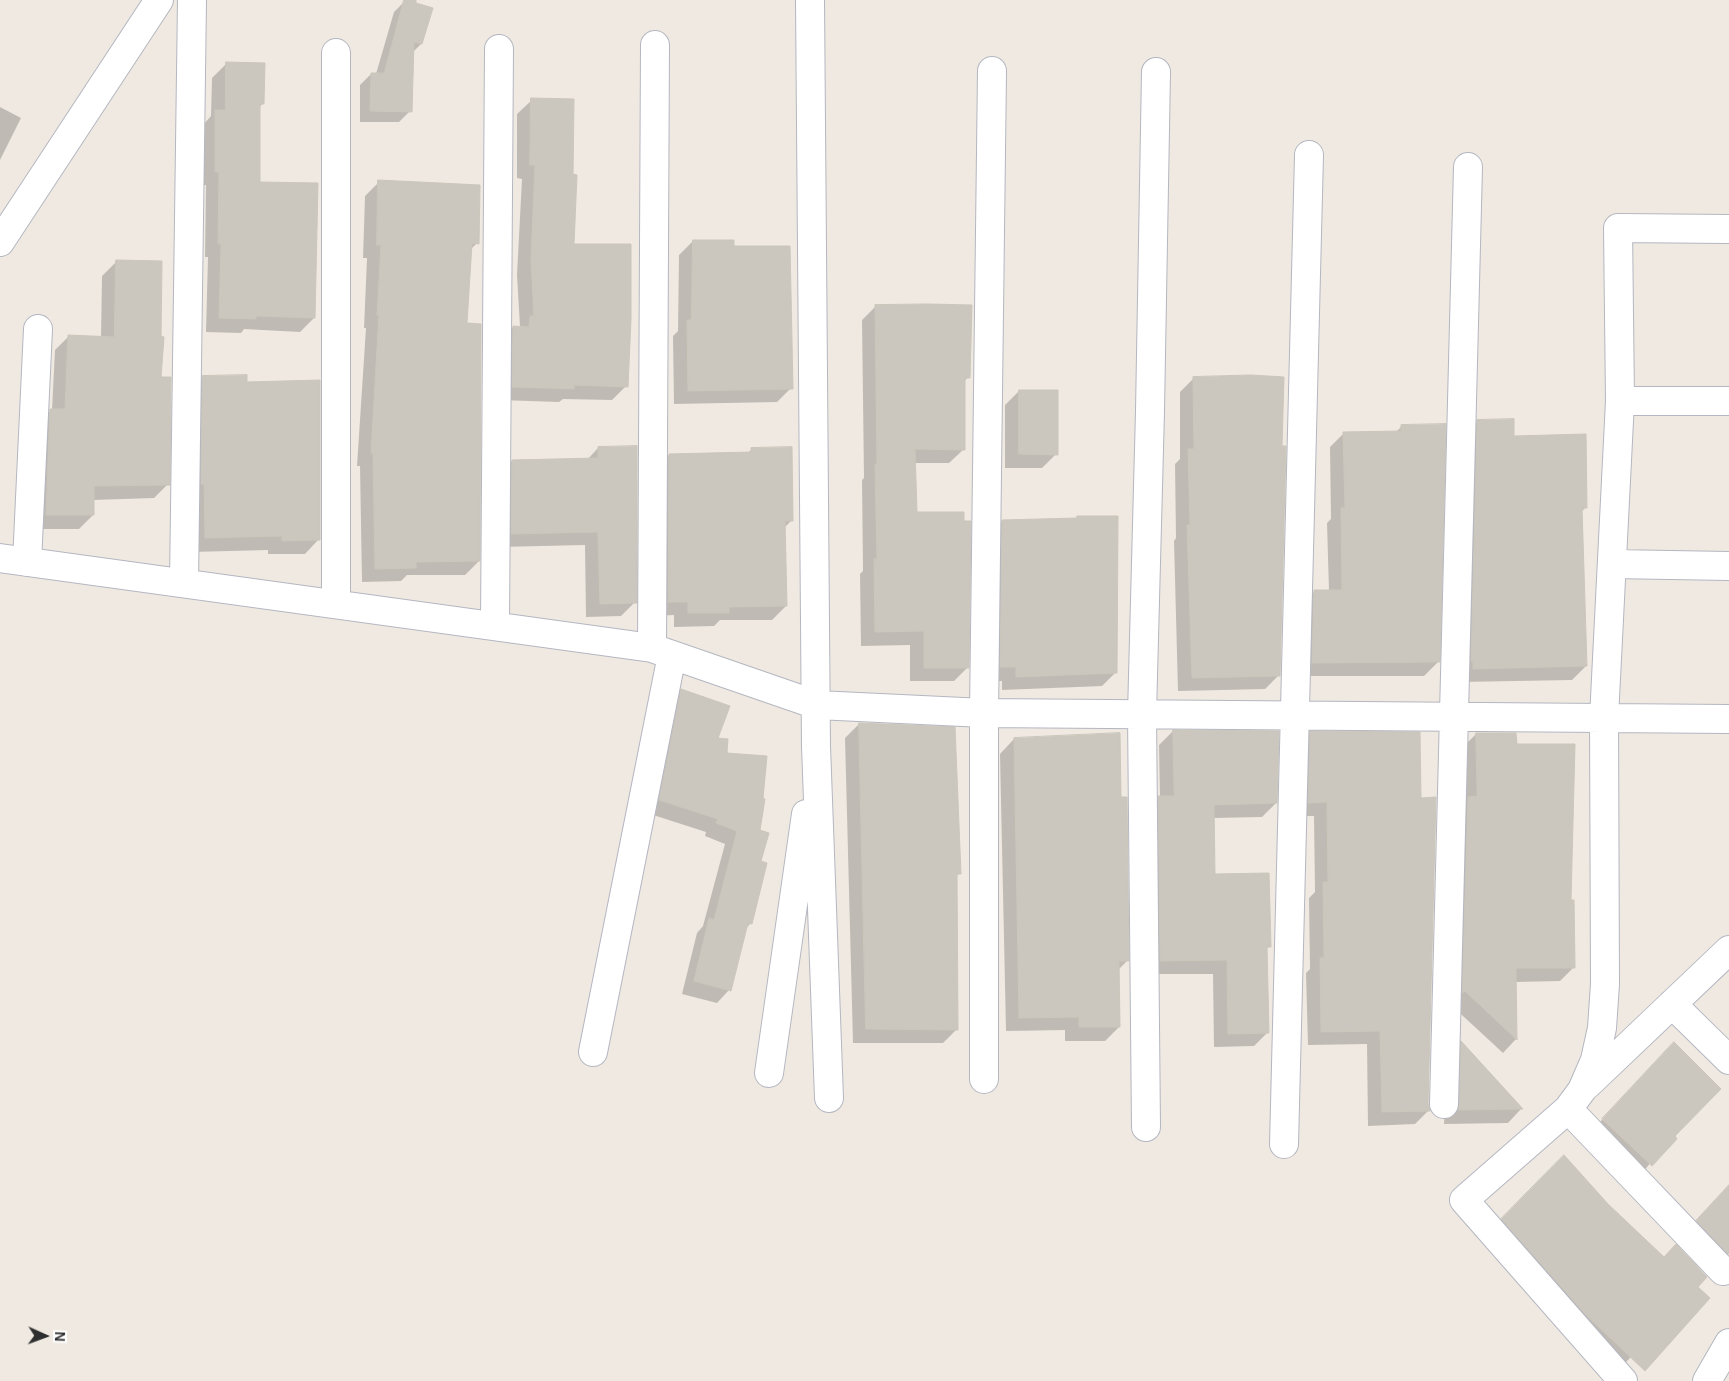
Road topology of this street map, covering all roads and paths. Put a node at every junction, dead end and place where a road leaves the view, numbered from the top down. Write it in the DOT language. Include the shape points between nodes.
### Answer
graph roads {
  1 [pos="159,0"];
  2 [pos="192,0"];
  3 [pos="810,0"];
  4 [pos="655,44"];
  5 [pos="499,49"];
  6 [pos="336,53"];
  7 [pos="992,71"];
  8 [pos="1156,72"];
  9 [pos="1309,155"];
  10 [pos="1468,167"];
  11 [pos="1729,229"];
  12 [pos="0,242"];
  13 [pos="38,329"];
  14 [pos="1620,401"];
  15 [pos="1729,401"];
  16 [pos="0,558"];
  17 [pos="26,562"];
  18 [pos="1612,564"];
  19 [pos="1729,566"];
  20 [pos="184,582"];
  21 [pos="336,603"];
  22 [pos="496,625"];
  23 [pos="662,652"];
  24 [pos="816,705"];
  25 [pos="984,712"];
  26 [pos="1142,714"];
  27 [pos="1296,715"];
  28 [pos="1452,716"];
  29 [pos="1604,718"];
  30 [pos="1729,719"];
  31 [pos="816,746"];
  32 [pos="1729,950"];
  33 [pos="1672,1004"];
  34 [pos="593,1052"];
  35 [pos="1729,1060"];
  36 [pos="769,1073"];
  37 [pos="984,1079"];
  38 [pos="829,1098"];
  39 [pos="1575,1100"];
  40 [pos="1444,1104"];
  41 [pos="1146,1127"];
  42 [pos="1284,1144"];
  43 [pos="1723,1271"];
  44 [pos="1729,1343"];
  45 [pos="1623,1381"];
  46 [pos="1707,1381"];
  1 -- 12 [label="street"];
  2 -- 20 [label="street"];
  3 -- 24 [label="street"];
  4 -- 23 [label="street"];
  5 -- 22 [label="street"];
  6 -- 21 [label="street"];
  7 -- 25 [label="street"];
  8 -- 26 [label="street"];
  9 -- 27 [label="street"];
  10 -- 28 [label="street"];
  11 -- 14 [label="street" via="1618,228"];
  13 -- 17 [label="street"];
  14 -- 15 [label="street"];
  14 -- 18 [label="street"];
  16 -- 17 [label="street"];
  17 -- 20 [label="street"];
  18 -- 19 [label="street"];
  18 -- 29 [label="street"];
  20 -- 21 [label="street"];
  21 -- 22 [label="street"];
  22 -- 23 [label="street"];
  23 -- 24 [label="street"];
  23 -- 34 [label="street"];
  24 -- 25 [label="street"];
  24 -- 31 [label="street"];
  25 -- 26 [label="street"];
  25 -- 37 [label="street"];
  26 -- 27 [label="street"];
  26 -- 41 [label="street"];
  27 -- 28 [label="street"];
  27 -- 42 [label="street"];
  28 -- 29 [label="street"];
  28 -- 40 [label="street"];
  29 -- 30 [label="street"];
  29 -- 39 [label="street" via="1605,984 1602,1028 1595,1060"];
  31 -- 36 [label="street"];
  31 -- 38 [label="street"];
  32 -- 33 [label="street"];
  33 -- 35 [label="street"];
  33 -- 39 [label="street"];
  39 -- 43 [label="street"];
  39 -- 45 [label="street" via="1464,1200"];
  44 -- 46 [label="street"];
}
